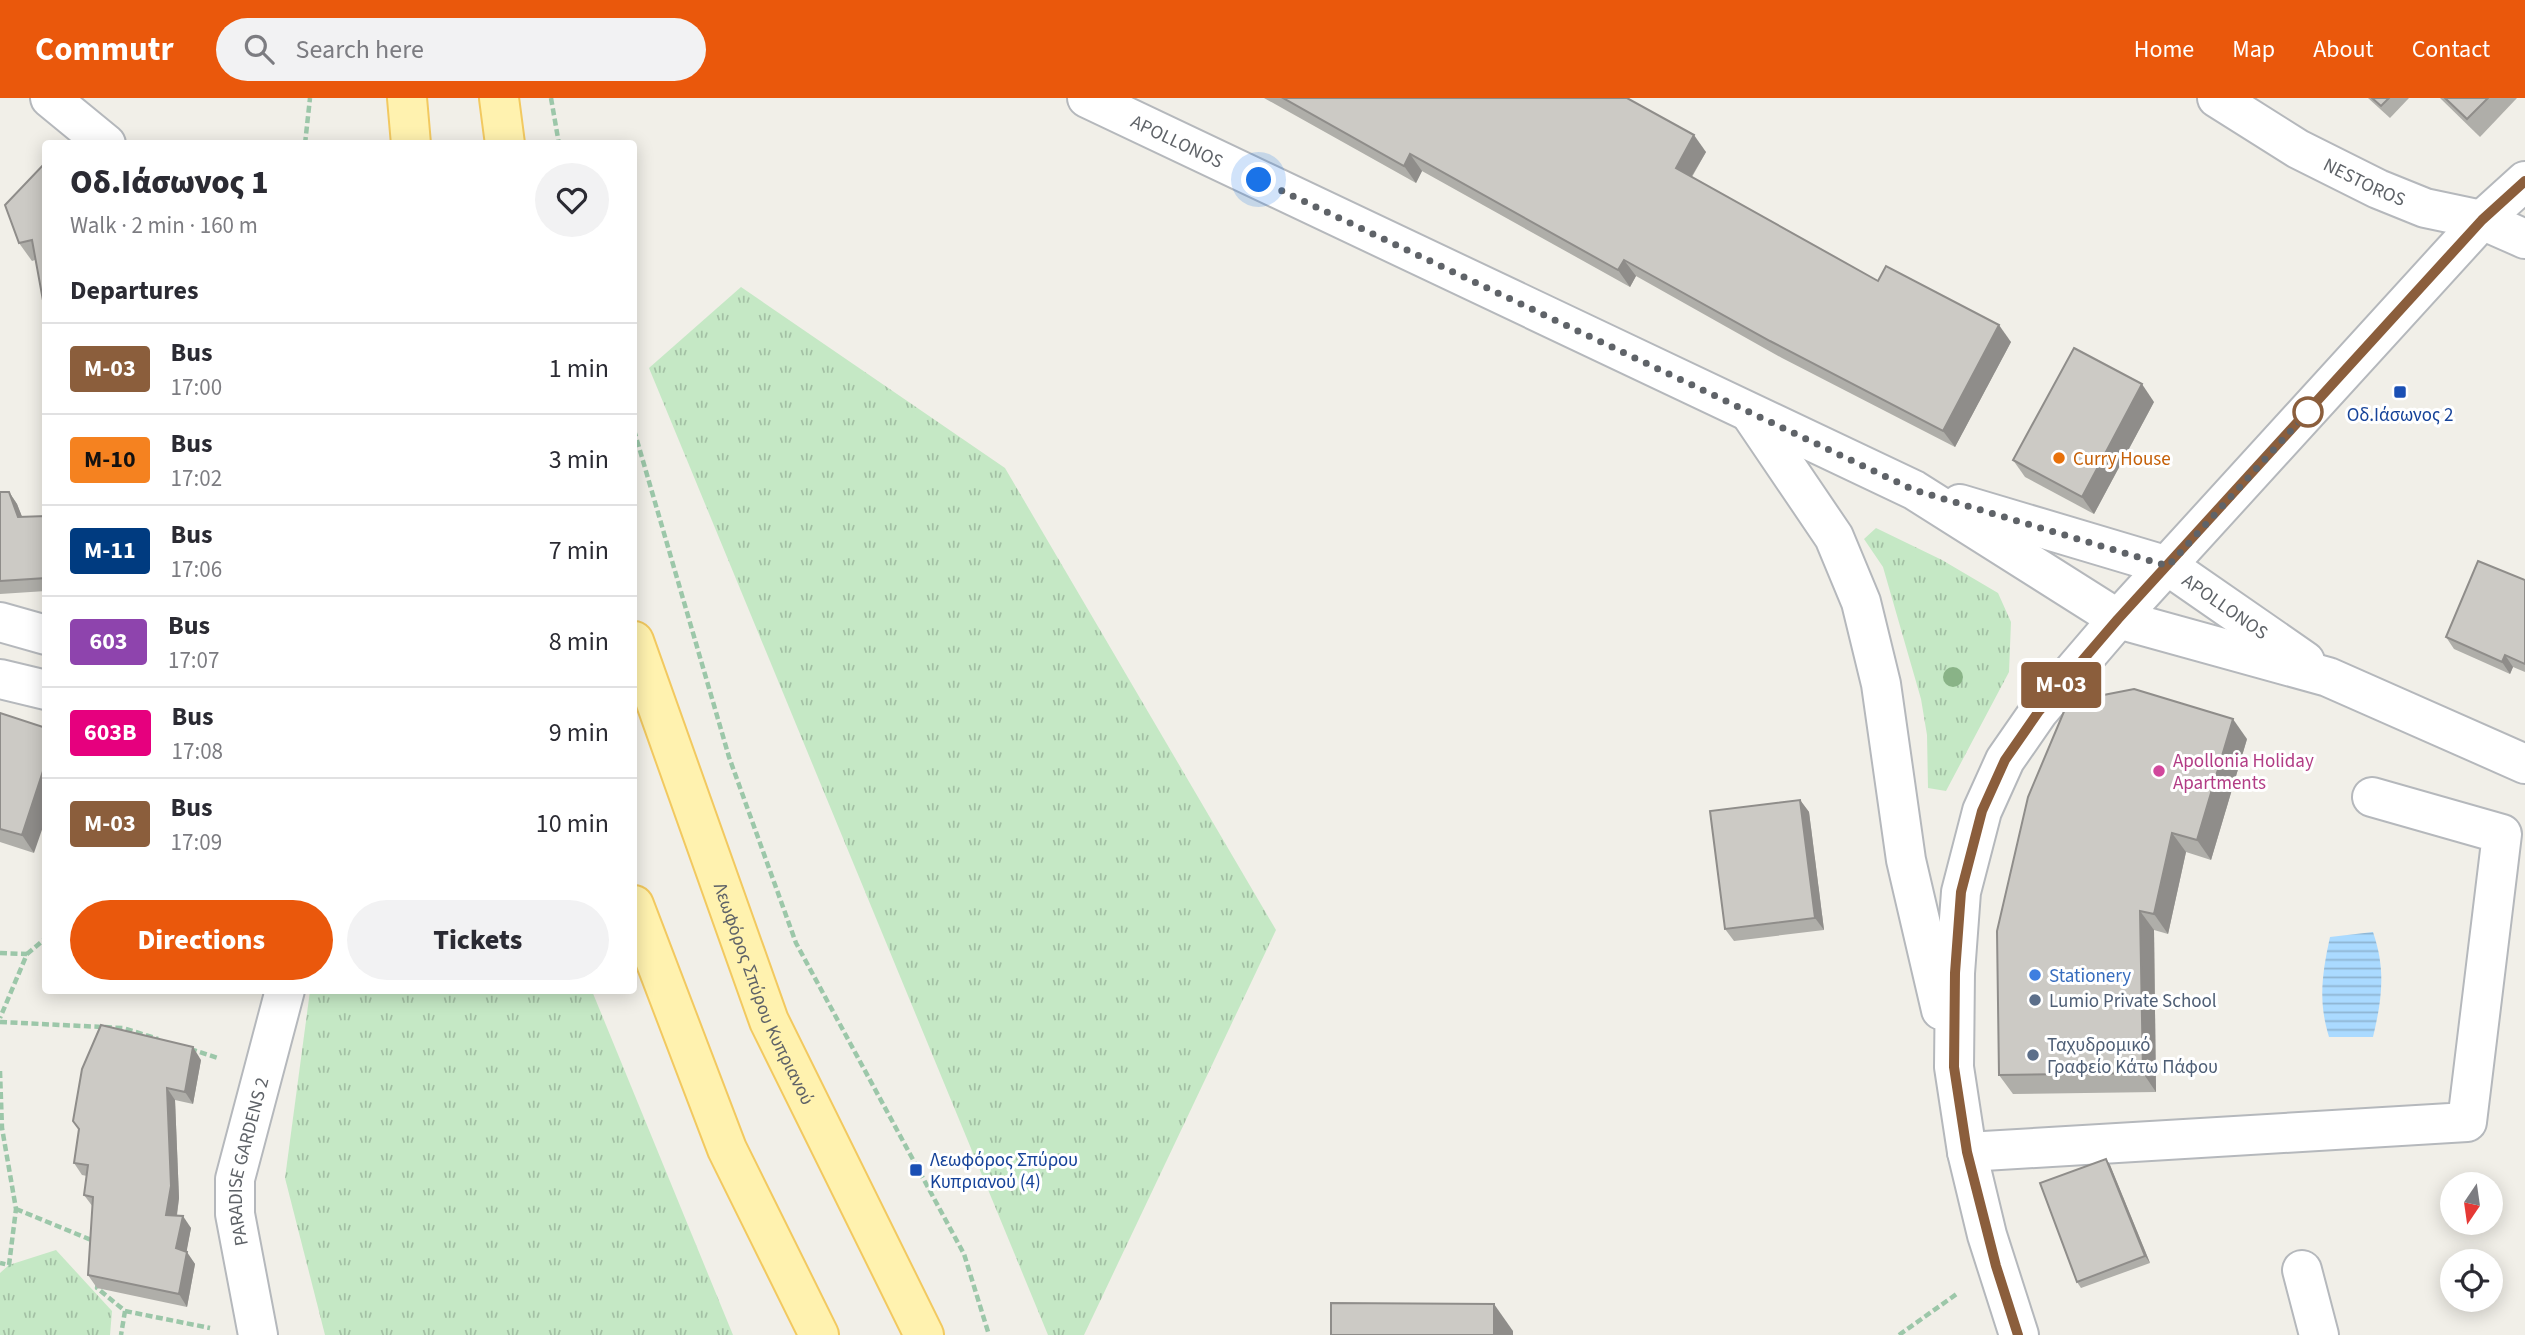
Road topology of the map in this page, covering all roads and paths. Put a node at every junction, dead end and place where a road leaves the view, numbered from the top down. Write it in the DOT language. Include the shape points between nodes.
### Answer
graph roads {
  1 [pos="50,98"];
  2 [pos="310,98"];
  3 [pos="407,98"];
  4 [pos="499,98"];
  5 [pos="551,98"];
  6 [pos="1087,98"];
  7 [pos="2217,98"];
  8 [pos="101,140"];
  9 [pos="305,140"];
  10 [pos="411,140"];
  11 [pos="504,140"];
  12 [pos="558,140"];
  13 [pos="2525,181"];
  14 [pos="2482,220"];
  15 [pos="2525,239"];
  16 [pos="1750,413"];
  17 [pos="637,440"];
  18 [pos="1914,490"];
  19 [pos="2168,566"];
  20 [pos="2118,619"];
  21 [pos="0,622"];
  22 [pos="42,634"];
  23 [pos="637,648"];
  24 [pos="2328,677"];
  25 [pos="0,679"];
  26 [pos="42,689"];
  27 [pos="2525,764"];
  28 [pos="2372,797"];
  29 [pos="637,913"];
  30 [pos="42,942"];
  31 [pos="0,953"];
  32 [pos="27,954"];
  33 [pos="284,994"];
  34 [pos="0,1020"];
  35 [pos="161,1040"];
  36 [pos="187,1048"];
  37 [pos="1954,1067"];
  38 [pos="0,1071"];
  39 [pos="262,1072"];
  40 [pos="1967,1152"];
  41 [pos="16,1209"];
  42 [pos="102,1245"];
  43 [pos="0,1264"];
  44 [pos="1996,1266"];
  45 [pos="2302,1270"];
  46 [pos="98,1277"];
  47 [pos="125,1311"];
  48 [pos="217,1330"];
  49 [pos="121,1335"];
  50 [pos="258,1335"];
  51 [pos="819,1335"];
  52 [pos="924,1335"];
  53 [pos="989,1335"];
  54 [pos="1899,1335"];
  55 [pos="2018,1335"];
  56 [pos="2319,1335"];
  1 -- 8 [label="street"];
  2 -- 9 [label="path"];
  3 -- 10 [label="main road"];
  4 -- 11 [label="main road"];
  5 -- 12 [label="path"];
  6 -- 16 [label="street, APOLLONOS"];
  7 -- 14 [label="street, NESTOROS" via="2298,149 2378,189 2425,208"];
  13 -- 14 [label="street"];
  14 -- 15 [label="street, NESTOROS"];
  14 -- 19 [label="street"];
  16 -- 18 [label="street, APOLLONOS"];
  16 -- 37 [label="street" via="1834,537 1861,602 1881,684 1906,860"];
  17 -- 53 [label="path" via="729,757 796,943 964,1254"];
  18 -- 19 [label="street, APOLLONOS"];
  18 -- 20 [label="street, APOLLONOS"];
  19 -- 20 [label="street"];
  19 -- 24 [label="street, APOLLONOS"];
  20 -- 24 [label="street, APOLLONOS"];
  20 -- 37 [label="street" via="2039,711 2005,760 1982,811 1961,892"];
  21 -- 22 [label="street"];
  23 -- 52 [label="main road, Λεωφόρος Σπύρου Κυπριανού" via="769,1020"];
  24 -- 27 [label="street, APOLLONOS"];
  25 -- 26 [label="street"];
  28 -- 40 [label="street" via="2502,834 2467,1122"];
  29 -- 51 [label="main road" via="727,1149"];
  30 -- 32 [label="path"];
  31 -- 32 [label="path"];
  32 -- 34 [label="path"];
  33 -- 39 [label="street, PARADISE GARDENS 2"];
  34 -- 35 [label="path" via="123,1028"];
  36 -- 39 [label="path"];
  37 -- 40 [label="street"];
  38 -- 41 [label="path" via="2,1128"];
  39 -- 50 [label="street, PARADISE GARDENS 2" via="235,1179 235,1214"];
  40 -- 44 [label="street"];
  41 -- 42 [label="path"];
  41 -- 43 [label="path" via="9,1265"];
  44 -- 54 [label="path"];
  44 -- 55 [label="street"];
  45 -- 56 [label="street"];
  46 -- 47 [label="path" via="97,1288"];
  47 -- 48 [label="path"];
  47 -- 49 [label="path"];
}
